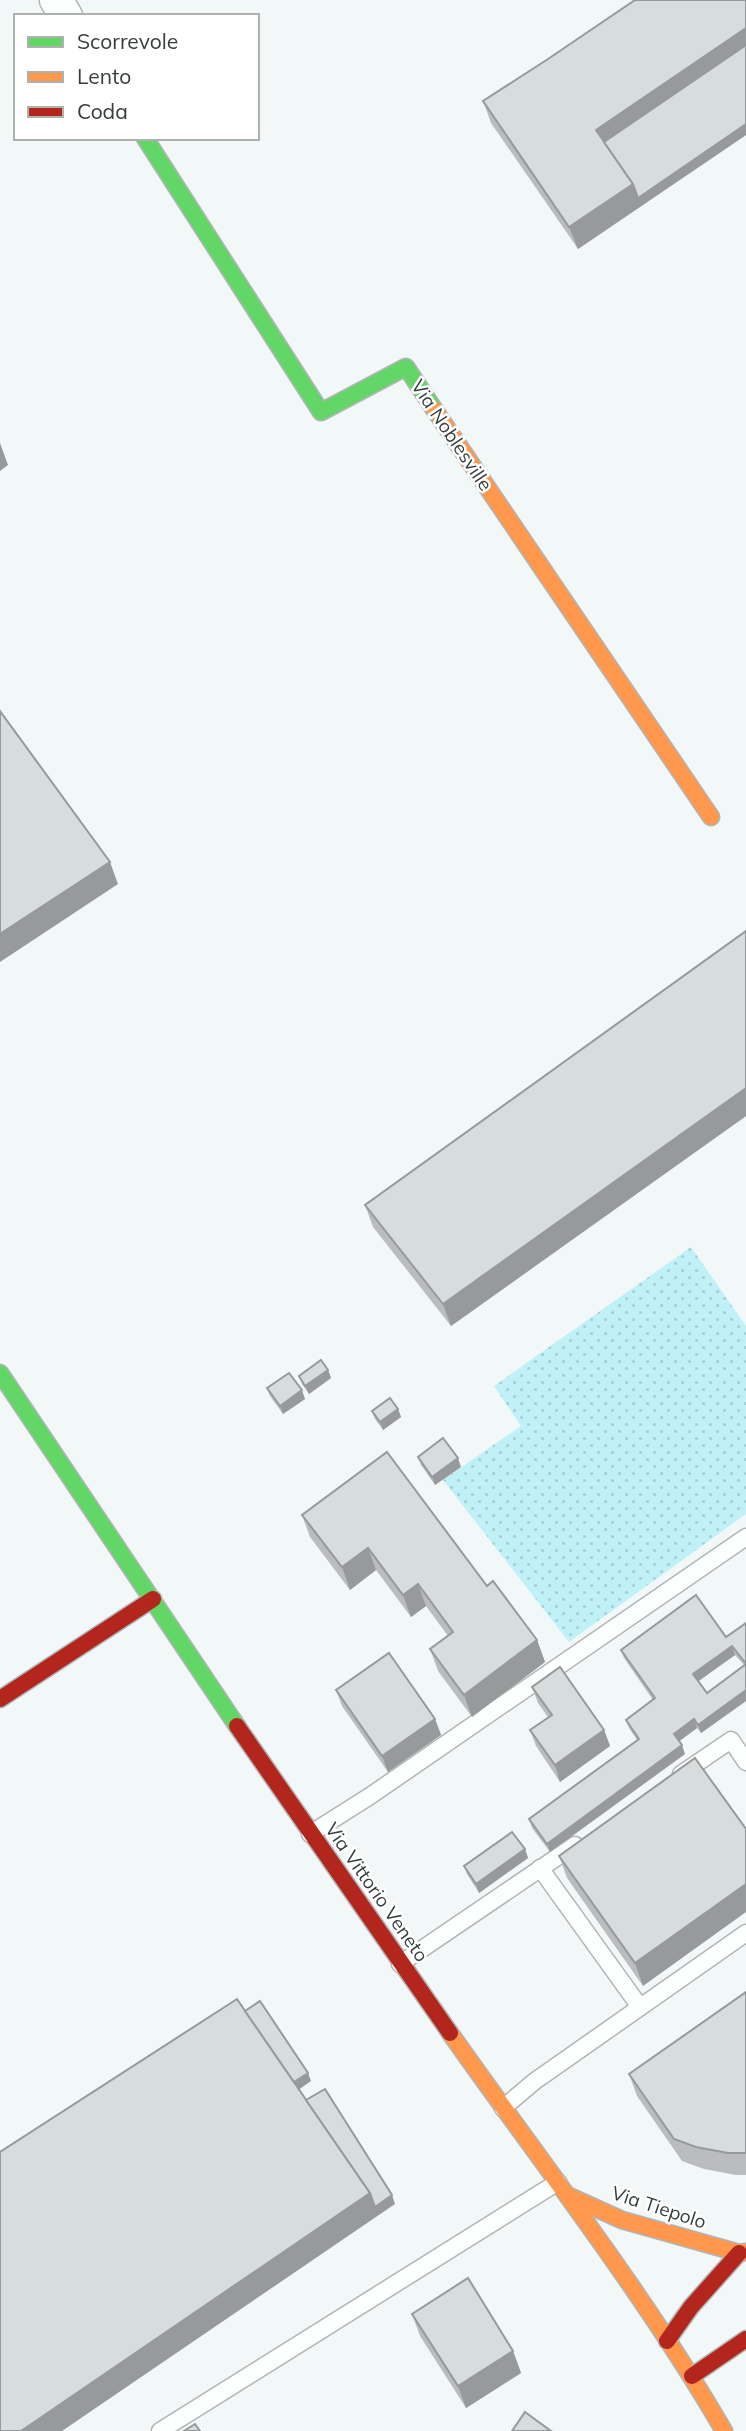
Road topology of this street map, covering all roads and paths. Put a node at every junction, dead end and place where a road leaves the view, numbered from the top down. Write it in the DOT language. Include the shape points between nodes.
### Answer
graph roads {
  1 [pos="146,140"];
  2 [pos="711,817"];
  3 [pos="0,1373"];
  4 [pos="746,1537"];
  5 [pos="153,1599"];
  6 [pos="0,1699"];
  7 [pos="746,1762"];
  8 [pos="664,1785"];
  9 [pos="310,1833"];
  10 [pos="585,1838"];
  11 [pos="540,1868"];
  12 [pos="746,1933"];
  13 [pos="400,1964"];
  14 [pos="640,2007"];
  15 [pos="502,2108"];
  16 [pos="558,2182"];
  17 [pos="569,2196"];
  18 [pos="742,2252"];
  19 [pos="746,2339"];
  20 [pos="667,2341"];
  21 [pos="692,2376"];
  22 [pos="160,2431"];
  23 [pos="724,2431"];
  1 -- 2 [label="street, Via Noblesville" via="321,412 406,367"];
  3 -- 5 [label="street, Via Vittorio Veneto"];
  4 -- 9 [label="lane"];
  5 -- 6 [label="street"];
  5 -- 9 [label="street, Via Vittorio Veneto"];
  7 -- 8 [label="lane" via="731,1740"];
  9 -- 13 [label="street, Via Vittorio Veneto"];
  10 -- 11 [label="lane"];
  11 -- 13 [label="lane"];
  11 -- 14 [label="lane"];
  12 -- 14 [label="lane"];
  13 -- 15 [label="street, Via Vittorio Veneto"];
  14 -- 15 [label="lane"];
  15 -- 16 [label="street, Via Vittorio Veneto"];
  16 -- 17 [label="street, Via Vittorio Veneto"];
  16 -- 22 [label="lane"];
  17 -- 18 [label="street, Via Tiepolo" via="622,2220"];
  17 -- 20 [label="street, Via Vittorio Veneto"];
  18 -- 20 [label="street, Via Tiepolo" via="691,2307"];
  19 -- 21 [label="street"];
  20 -- 21 [label="street, Via Vittorio Veneto"];
  21 -- 23 [label="street, Via Vittorio Veneto"];
}
